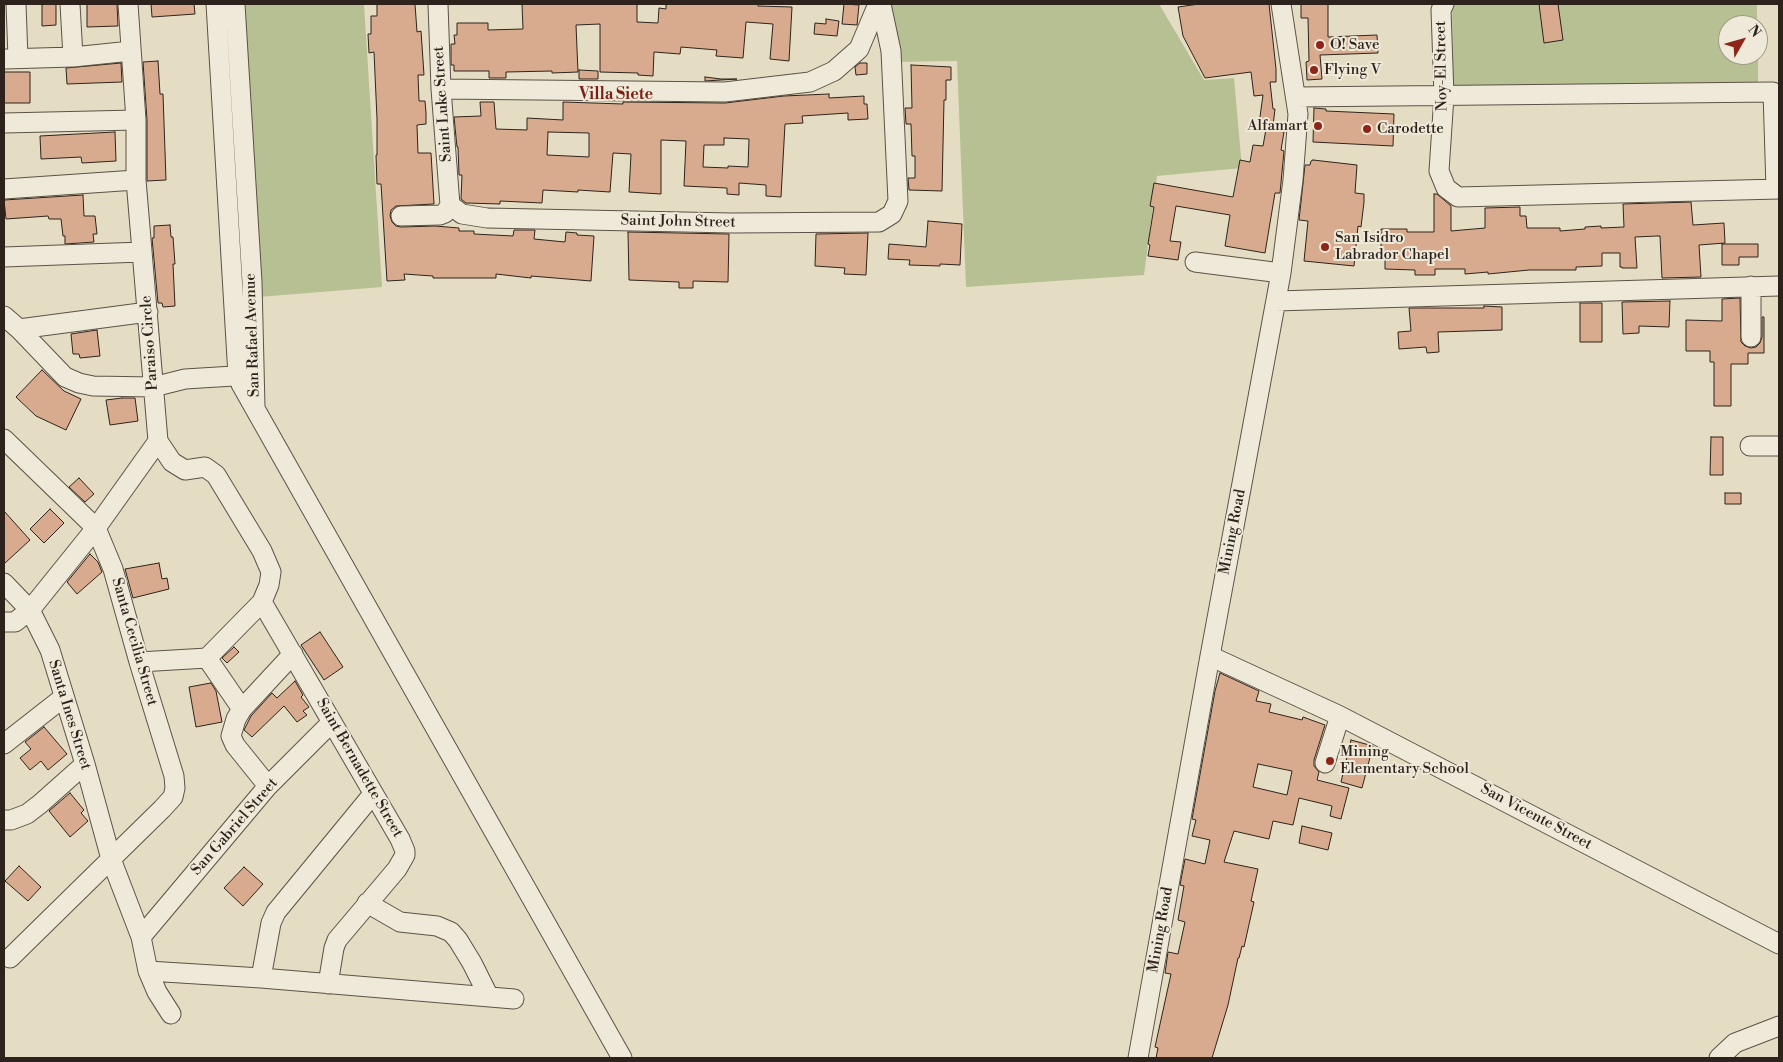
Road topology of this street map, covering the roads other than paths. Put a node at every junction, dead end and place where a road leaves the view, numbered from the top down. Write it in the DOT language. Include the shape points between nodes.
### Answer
graph roads {
  1 [pos="16,4"];
  2 [pos="70,4"];
  3 [pos="128,4"];
  4 [pos="216,4"];
  5 [pos="235,4"];
  6 [pos="438,4"];
  7 [pos="879,4"];
  8 [pos="1281,4"];
  9 [pos="1444,4"];
  10 [pos="859,49"];
  11 [pos="891,50"];
  12 [pos="131,51"];
  13 [pos="73,57"];
  14 [pos="11,59"];
  15 [pos="220,67"];
  16 [pos="239,67"];
  17 [pos="441,89"];
  18 [pos="1444,96"];
  19 [pos="1296,97"];
  20 [pos="136,120"];
  21 [pos="4,123"];
  22 [pos="136,180"];
  23 [pos="4,189"];
  24 [pos="1778,189"];
  25 [pos="450,205"];
  26 [pos="401,216"];
  27 [pos="249,236"];
  28 [pos="230,237"];
  29 [pos="142,252"];
  30 [pos="4,257"];
  31 [pos="1195,262"];
  32 [pos="1281,274"];
  33 [pos="1751,286"];
  34 [pos="1779,286"];
  35 [pos="1276,301"];
  36 [pos="148,312"];
  37 [pos="4,316"];
  38 [pos="18,328"];
  39 [pos="1751,337"];
  40 [pos="246,376"];
  41 [pos="153,387"];
  42 [pos="4,439"];
  43 [pos="158,442"];
  44 [pos="1750,446"];
  45 [pos="1779,446"];
  46 [pos="96,528"];
  47 [pos="4,583"];
  48 [pos="262,602"];
  49 [pos="30,610"];
  50 [pos="4,622"];
  51 [pos="293,654"];
  52 [pos="1210,656"];
  53 [pos="206,658"];
  54 [pos="139,662"];
  55 [pos="64,697"];
  56 [pos="242,709"];
  57 [pos="1340,716"];
  58 [pos="332,722"];
  59 [pos="4,744"];
  60 [pos="1325,763"];
  61 [pos="85,764"];
  62 [pos="268,786"];
  63 [pos="373,794"];
  64 [pos="4,820"];
  65 [pos="111,858"];
  66 [pos="367,903"];
  67 [pos="141,937"];
  68 [pos="1779,944"];
  69 [pos="10,958"];
  70 [pos="148,971"];
  71 [pos="261,978"];
  72 [pos="328,984"];
  73 [pos="489,997"];
  74 [pos="514,999"];
  75 [pos="171,1014"];
  76 [pos="1779,1026"];
  77 [pos="622,1058"];
  78 [pos="1138,1058"];
  79 [pos="1719,1058"];
  1 -- 14 [label="street"];
  2 -- 13 [label="street"];
  3 -- 12 [label="street, Paraiso Circle"];
  4 -- 15 [label="street, San Rafael Avenue"];
  5 -- 16 [label="street, San Rafael Avenue"];
  6 -- 17 [label="street, Saint Luke Street"];
  7 -- 10 [label="street"];
  7 -- 11 [label="street"];
  8 -- 19 [label="street, Mining Road"];
  9 -- 18 [label="street, Noy-El Street" via="1441,10"];
  10 -- 11 [label="street"];
  10 -- 17 [label="street" via="834,71 810,82 725,92"];
  11 -- 25 [label="street, Saint John Street" via="898,201 892,214 879,222 732,224 487,218 462,214"];
  12 -- 13 [label="street"];
  12 -- 20 [label="street, Paraiso Circle"];
  13 -- 14 [label="street"];
  15 -- 16 [label="street"];
  15 -- 28 [label="street, San Rafael Avenue"];
  16 -- 27 [label="street, San Rafael Avenue"];
  17 -- 25 [label="street, Saint Luke Street"];
  18 -- 19 [label="street"];
  18 -- 24 [label="street" via="1773,92"];
  18 -- 24 [label="street, Noy-El Street" via="1439,170 1446,188 1458,197"];
  19 -- 32 [label="street, Mining Road" via="1297,136"];
  20 -- 21 [label="street"];
  20 -- 22 [label="street, Paraiso Circle"];
  22 -- 23 [label="street"];
  22 -- 29 [label="street, Paraiso Circle"];
  25 -- 26 [label="street" via="440,216"];
  27 -- 28 [label="street"];
  27 -- 40 [label="street, San Rafael Avenue"];
  28 -- 40 [label="street, San Rafael Avenue"];
  29 -- 30 [label="street"];
  29 -- 36 [label="street, Paraiso Circle"];
  31 -- 32 [label="street"];
  32 -- 35 [label="street, Mining Road"];
  33 -- 34 [label="street"];
  33 -- 35 [label="street"];
  33 -- 39 [label="street"];
  35 -- 52 [label="street, Mining Road"];
  36 -- 38 [label="street"];
  36 -- 41 [label="street, Paraiso Circle"];
  37 -- 38 [label="street"];
  38 -- 41 [label="street" via="65,377 93,386"];
  40 -- 41 [label="street" via="186,379"];
  40 -- 77 [label="street, San Rafael Avenue" via="245,392"];
  41 -- 43 [label="street, Paraiso Circle"];
  42 -- 46 [label="street, Santa Cecilia Street"];
  43 -- 46 [label="street"];
  43 -- 48 [label="street" via="178,466 185,470 205,467 221,482 268,562 271,572"];
  44 -- 45 [label="street"];
  46 -- 49 [label="street"];
  46 -- 54 [label="street, Santa Cecilia Street" via="114,569"];
  47 -- 49 [label="street, Santa Ines Street"];
  48 -- 51 [label="street, Saint Bernadette Street"];
  48 -- 53 [label="street"];
  49 -- 50 [label="street" via="15,622"];
  49 -- 55 [label="street, Santa Ines Street" via="50,650"];
  51 -- 56 [label="street"];
  51 -- 58 [label="street, Saint Bernadette Street"];
  52 -- 57 [label="street, San Vicente Street"];
  52 -- 78 [label="street, Mining Road"];
  53 -- 54 [label="street"];
  53 -- 56 [label="street"];
  54 -- 65 [label="street, Santa Cecilia Street" via="174,776 175,792 162,809"];
  55 -- 59 [label="street"];
  55 -- 61 [label="street, Santa Ines Street"];
  56 -- 62 [label="street" via="231,736"];
  57 -- 60 [label="street"];
  57 -- 68 [label="street, San Vicente Street"];
  58 -- 62 [label="street, San Gabriel Street"];
  58 -- 63 [label="street, Saint Bernadette Street"];
  61 -- 64 [label="street" via="27,814"];
  61 -- 65 [label="street, Santa Ines Street"];
  62 -- 67 [label="street, San Gabriel Street"];
  63 -- 66 [label="street, Saint Bernadette Street" via="400,839 405,855"];
  63 -- 71 [label="street" via="276,912"];
  65 -- 67 [label="street, Santa Ines Street"];
  65 -- 69 [label="street"];
  66 -- 72 [label="street, Saint Bernadette Street" via="337,940"];
  66 -- 73 [label="street" via="400,922 437,926 451,932"];
  67 -- 70 [label="street, Santa Ines Street"];
  70 -- 71 [label="street"];
  70 -- 75 [label="street, Santa Ines Street"];
  71 -- 72 [label="street"];
  72 -- 73 [label="street"];
  73 -- 74 [label="street"];
  76 -- 79 [label="street" via="1735,1043"];
}
